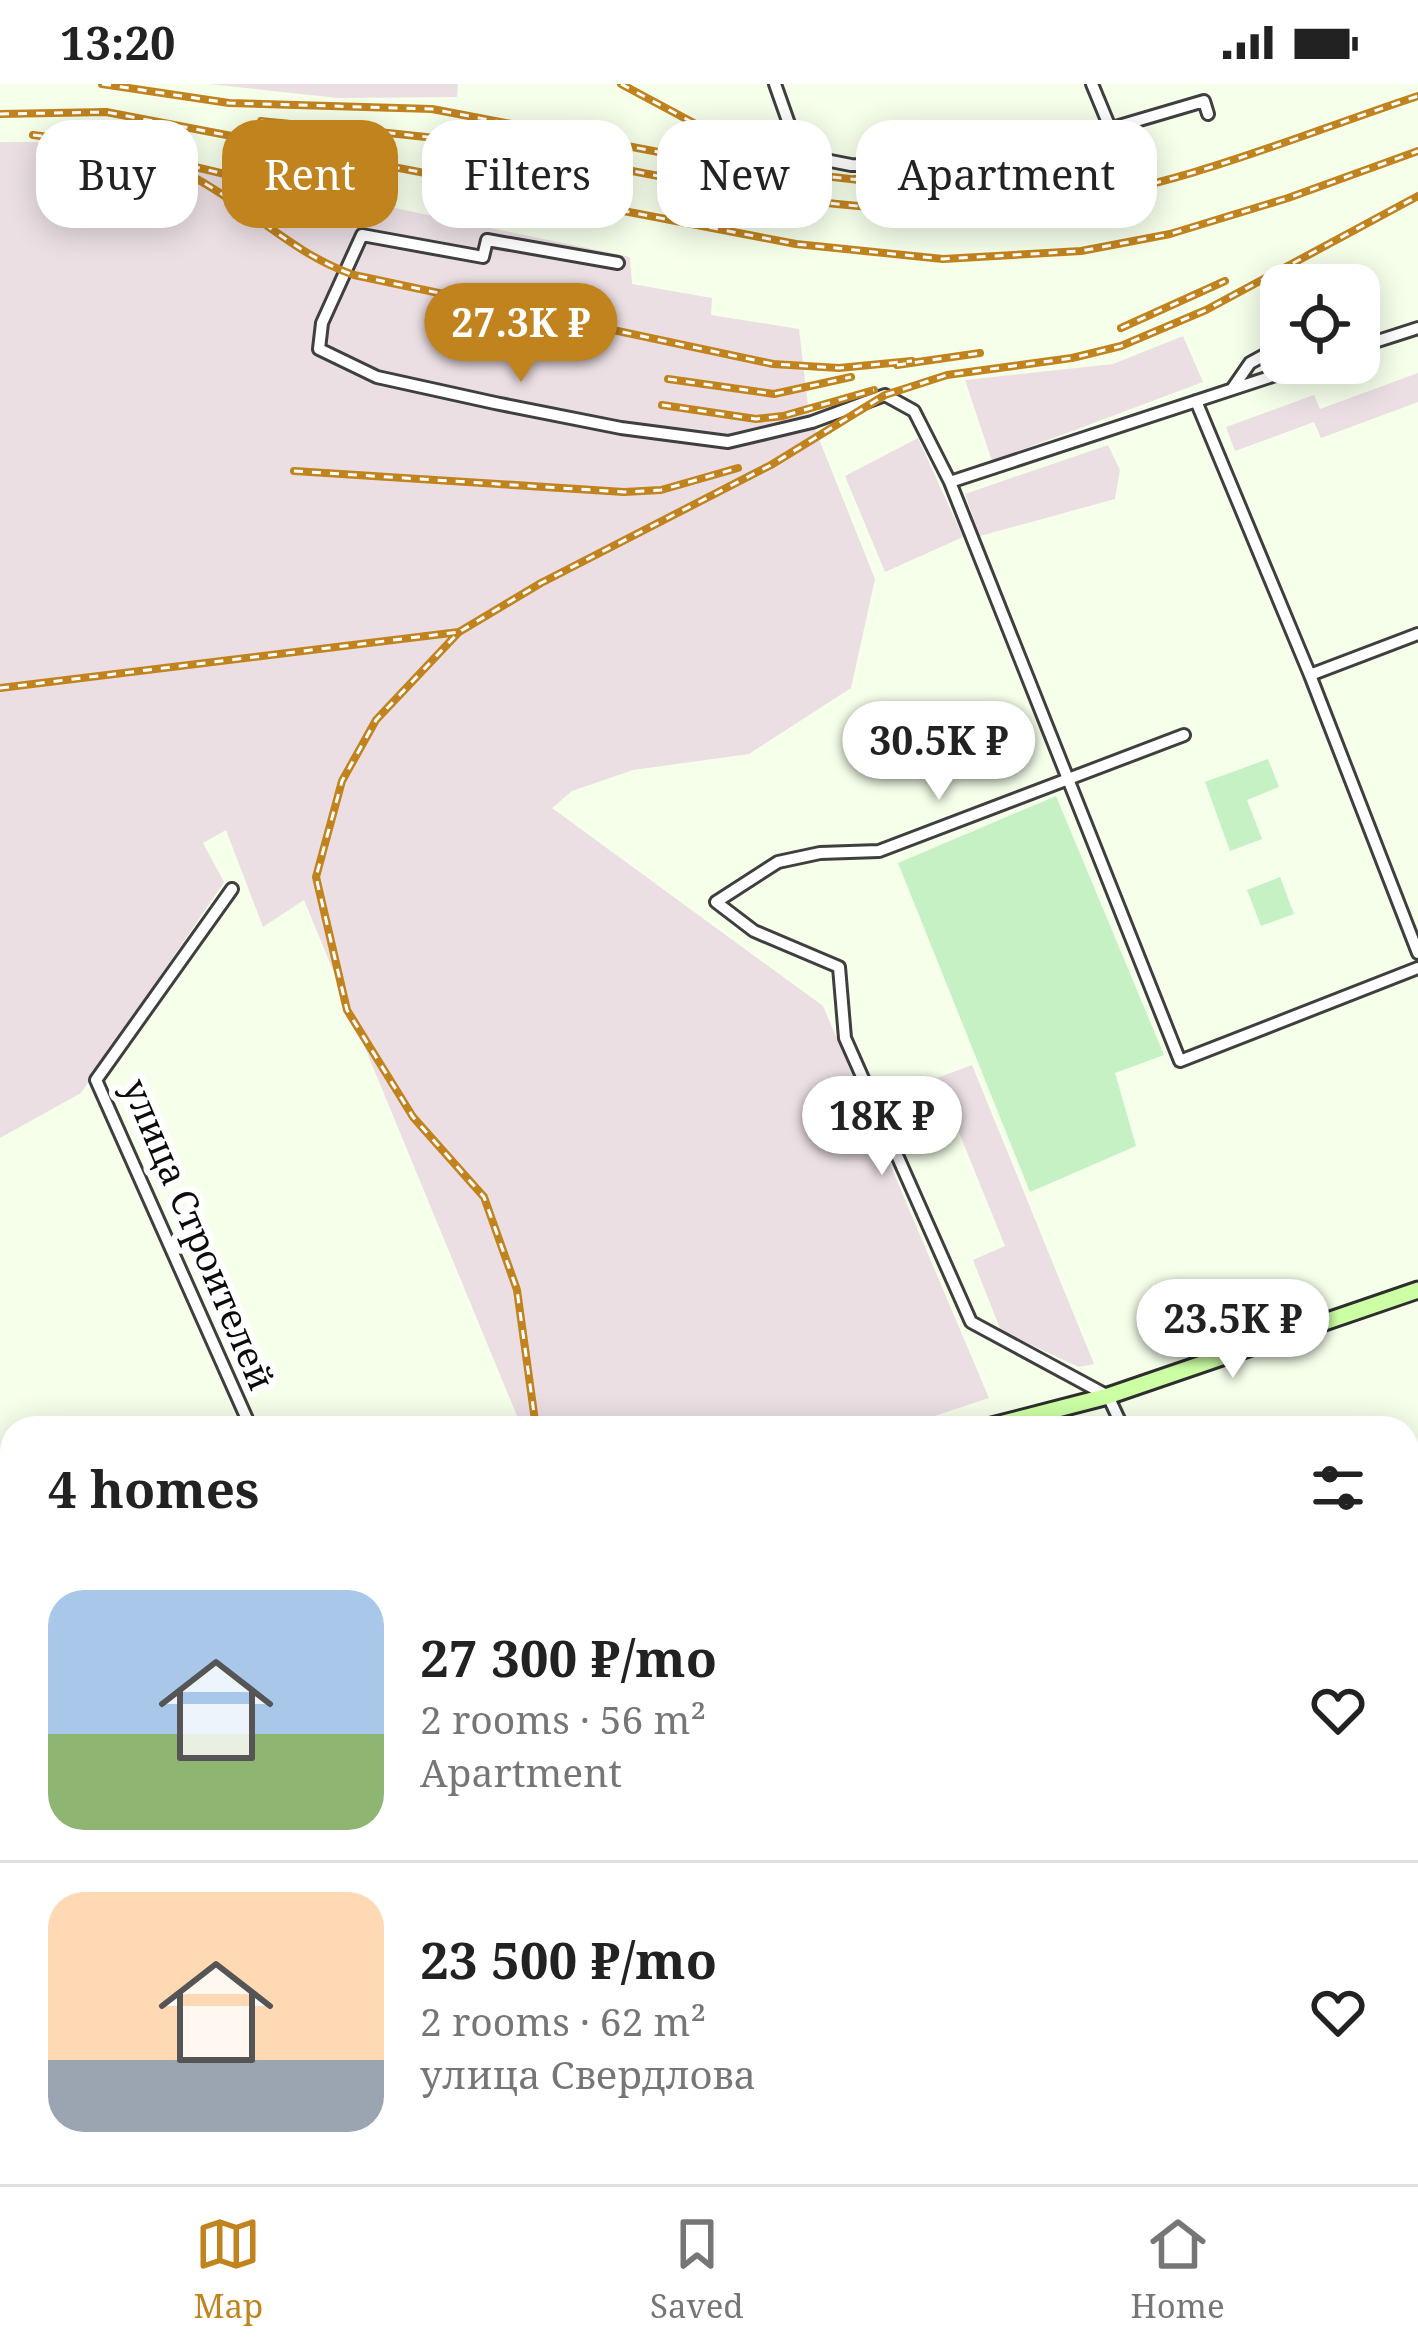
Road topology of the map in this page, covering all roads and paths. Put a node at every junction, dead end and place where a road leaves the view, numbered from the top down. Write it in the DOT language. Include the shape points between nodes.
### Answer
graph roads {
  1 [pos="775,84"];
  2 [pos="1092,84"];
  3 [pos="1208,114"];
  4 [pos="1107,120"];
  5 [pos="1143,120"];
  6 [pos="856,165"];
  7 [pos="618,263"];
  8 [pos="1418,328"];
  9 [pos="1380,340"];
  10 [pos="1260,358"];
  11 [pos="1260,380"];
  12 [pos="1232,389"];
  13 [pos="1196,401"];
  14 [pos="950,482"];
  15 [pos="1418,634"];
  16 [pos="1310,675"];
  17 [pos="1184,735"];
  18 [pos="1070,780"];
  19 [pos="232,889"];
  20 [pos="1418,953"];
  21 [pos="1418,968"];
  22 [pos="1418,1290"];
  23 [pos="1108,1396"];
  24 [pos="246,1416"];
  25 [pos="1030,1416"];
  26 [pos="1118,1416"];
  1 -- 6 [label="street" via="800,155"];
  2 -- 4 [label="street"];
  3 -- 5 [label="street" via="1204,101"];
  7 -- 14 [label="street" via="487,240 483,257 362,236 322,323 319,350 377,377 728,442 885,395 914,411"];
  8 -- 9 [label="street"];
  10 -- 12 [label="street"];
  11 -- 12 [label="street"];
  12 -- 13 [label="street"];
  13 -- 14 [label="street"];
  13 -- 16 [label="street"];
  14 -- 18 [label="street"];
  15 -- 16 [label="street"];
  16 -- 20 [label="street"];
  17 -- 18 [label="street"];
  18 -- 21 [label="street" via="1180,1061"];
  18 -- 23 [label="street" via="879,850 778,862 716,902 754,931 838,967 845,1037 971,1322"];
  19 -- 24 [label="street, улица Строителей" via="96,1080"];
  22 -- 23 [label="main road"];
  23 -- 25 [label="main road"];
  23 -- 26 [label="street"];
}
